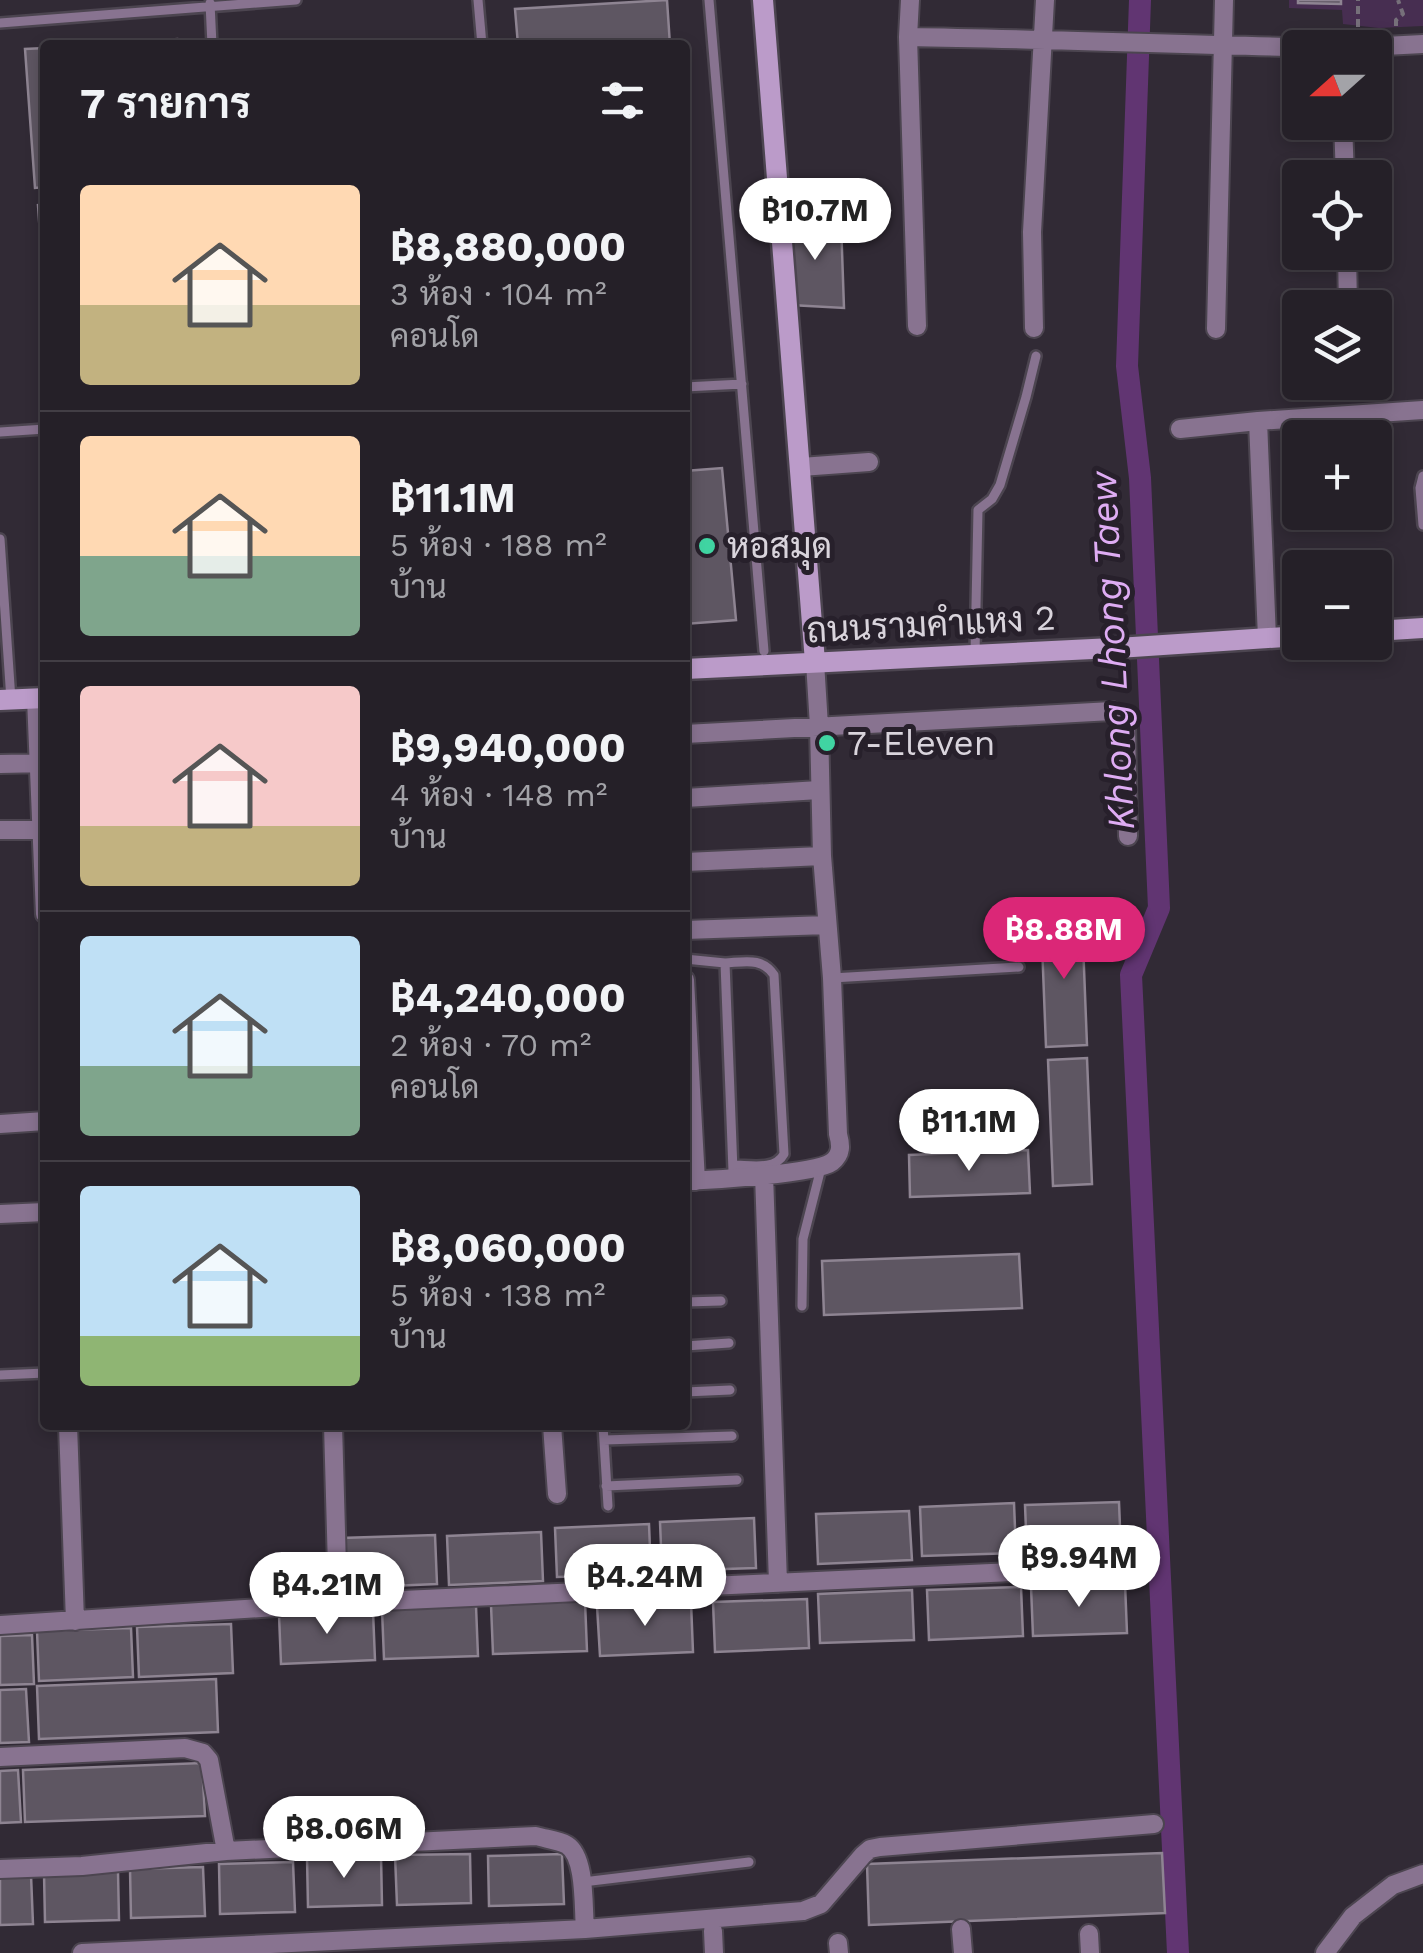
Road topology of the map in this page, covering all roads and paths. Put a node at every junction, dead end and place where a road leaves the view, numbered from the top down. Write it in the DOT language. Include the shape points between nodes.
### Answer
graph roads {
  1 [pos="296,0"];
  2 [pos="478,0"];
  3 [pos="708,0"];
  4 [pos="763,0"];
  5 [pos="910,0"];
  6 [pos="1044,0"];
  7 [pos="1224,0"];
  8 [pos="1358,0"];
  9 [pos="1398,0"];
  10 [pos="210,3"];
  11 [pos="0,23"];
  12 [pos="1358,30"];
  13 [pos="908,36"];
  14 [pos="1042,39"];
  15 [pos="212,40"];
  16 [pos="482,40"];
  17 [pos="1423,44"];
  18 [pos="1392,45"];
  19 [pos="1396,45"];
  20 [pos="1222,46"];
  21 [pos="1282,47"];
  22 [pos="917,326"];
  23 [pos="1034,328"];
  24 [pos="1216,328"];
  25 [pos="1036,356"];
  26 [pos="742,384"];
  27 [pos="690,388"];
  28 [pos="1423,410"];
  29 [pos="1258,421"];
  30 [pos="40,428"];
  31 [pos="1180,429"];
  32 [pos="0,432"];
  33 [pos="869,462"];
  34 [pos="801,467"];
  35 [pos="1423,476"];
  36 [pos="1423,526"];
  37 [pos="0,539"];
  38 [pos="1423,628"];
  39 [pos="1392,630"];
  40 [pos="1282,637"];
  41 [pos="1267,638"];
  42 [pos="976,653"];
  43 [pos="765,658"];
  44 [pos="815,662"];
  45 [pos="690,668"];
  46 [pos="40,698"];
  47 [pos="6,700"];
  48 [pos="819,726"];
  49 [pos="690,734"];
  50 [pos="40,763"];
  51 [pos="0,764"];
  52 [pos="819,790"];
  53 [pos="690,798"];
  54 [pos="0,830"];
  55 [pos="40,830"];
  56 [pos="1128,836"];
  57 [pos="822,856"];
  58 [pos="690,862"];
  59 [pos="827,925"];
  60 [pos="690,930"];
  61 [pos="690,960"];
  62 [pos="725,963"];
  63 [pos="1019,967"];
  64 [pos="832,978"];
  65 [pos="40,1122"];
  66 [pos="0,1124"];
  67 [pos="821,1168"];
  68 [pos="733,1172"];
  69 [pos="764,1174"];
  70 [pos="690,1181"];
  71 [pos="40,1212"];
  72 [pos="0,1214"];
  73 [pos="722,1301"];
  74 [pos="690,1302"];
  75 [pos="802,1306"];
  76 [pos="729,1343"];
  77 [pos="690,1346"];
  78 [pos="40,1373"];
  79 [pos="0,1374"];
  80 [pos="730,1390"];
  81 [pos="690,1392"];
  82 [pos="68,1430"];
  83 [pos="333,1430"];
  84 [pos="552,1430"];
  85 [pos="603,1430"];
  86 [pos="732,1436"];
  87 [pos="604,1440"];
  88 [pos="737,1480"];
  89 [pos="606,1486"];
  90 [pos="557,1494"];
  91 [pos="608,1506"];
  92 [pos="1124,1567"];
  93 [pos="778,1583"];
  94 [pos="338,1603"];
  95 [pos="75,1621"];
  96 [pos="0,1625"];
  97 [pos="0,1757"];
  98 [pos="1154,1824"];
  99 [pos="226,1852"];
  100 [pos="749,1862"];
  101 [pos="0,1870"];
  102 [pos="1423,1874"];
  103 [pos="582,1882"];
  104 [pos="585,1929"];
  105 [pos="962,1929"];
  106 [pos="713,1931"];
  107 [pos="82,1953"];
  108 [pos="714,1953"];
  109 [pos="964,1953"];
  110 [pos="1325,1953"];
  1 -- 10 [label="lane"];
  2 -- 16 [label="lane"];
  3 -- 26 [label="lane"];
  4 -- 34 [label="main road"];
  5 -- 13 [label="street"];
  6 -- 14 [label="street"];
  7 -- 20 [label="street"];
  8 -- 12 [label="path"];
  9 -- 19 [label="path"];
  10 -- 11 [label="lane"];
  10 -- 15 [label="lane"];
  13 -- 14 [label="street"];
  13 -- 22 [label="street"];
  14 -- 20 [label="street"];
  14 -- 23 [label="street"];
  17 -- 19 [label="street"];
  18 -- 19 [label="street"];
  20 -- 21 [label="street"];
  20 -- 24 [label="street"];
  25 -- 42 [label="lane" via="1000,485 978,510"];
  26 -- 27 [label="lane"];
  26 -- 43 [label="lane"];
  28 -- 29 [label="street"];
  29 -- 31 [label="street"];
  29 -- 41 [label="street"];
  30 -- 32 [label="lane"];
  33 -- 34 [label="street"];
  34 -- 44 [label="main road"];
  35 -- 36 [label="lane"];
  37 -- 47 [label="lane"];
  38 -- 39 [label="main road"];
  40 -- 41 [label="main road, ถนนรามคำแหง 2"];
  41 -- 42 [label="main road, ถนนรามคำแหง 2"];
  42 -- 44 [label="main road, ถนนรามคำแหง 2"];
  43 -- 44 [label="main road, ถนนรามคำแหง 2"];
  43 -- 45 [label="main road, ถนนรามคำแหง 2"];
  44 -- 48 [label="street"];
  46 -- 47 [label="main road"];
  48 -- 49 [label="street"];
  48 -- 52 [label="street"];
  48 -- 56 [label="street" via="1112,711 1126,724"];
  50 -- 51 [label="street"];
  52 -- 53 [label="street"];
  52 -- 57 [label="street"];
  54 -- 55 [label="street"];
  57 -- 58 [label="street"];
  57 -- 59 [label="street"];
  59 -- 60 [label="street"];
  59 -- 64 [label="street"];
  61 -- 62 [label="lane"];
  62 -- 68 [label="lane"];
  62 -- 68 [label="lane" via="756,961 774,975 784,1154 774,1165"];
  63 -- 64 [label="lane"];
  64 -- 67 [label="street" via="842,1147"];
  65 -- 66 [label="street"];
  67 -- 69 [label="street"];
  67 -- 75 [label="lane" via="803,1240"];
  68 -- 69 [label="street"];
  68 -- 70 [label="street"];
  69 -- 93 [label="street"];
  71 -- 72 [label="street"];
  73 -- 74 [label="lane"];
  76 -- 77 [label="lane"];
  78 -- 79 [label="lane"];
  80 -- 81 [label="lane"];
  82 -- 95 [label="street"];
  83 -- 94 [label="street"];
  84 -- 90 [label="street"];
  85 -- 87 [label="lane"];
  86 -- 87 [label="lane"];
  87 -- 89 [label="lane"];
  88 -- 89 [label="lane"];
  89 -- 91 [label="lane"];
  92 -- 93 [label="street"];
  93 -- 94 [label="street"];
  94 -- 95 [label="street"];
  95 -- 96 [label="street"];
  97 -- 99 [label="street" via="184,1748 204,1753"];
  98 -- 104 [label="street" via="880,1846 812,1909"];
  99 -- 101 [label="street"];
  99 -- 103 [label="street" via="536,1836 576,1853"];
  100 -- 103 [label="lane"];
  102 -- 110 [label="street" via="1393,1885 1353,1916"];
  103 -- 104 [label="street"];
  104 -- 107 [label="street"];
  105 -- 109 [label="street"];
  106 -- 108 [label="street"];
}
